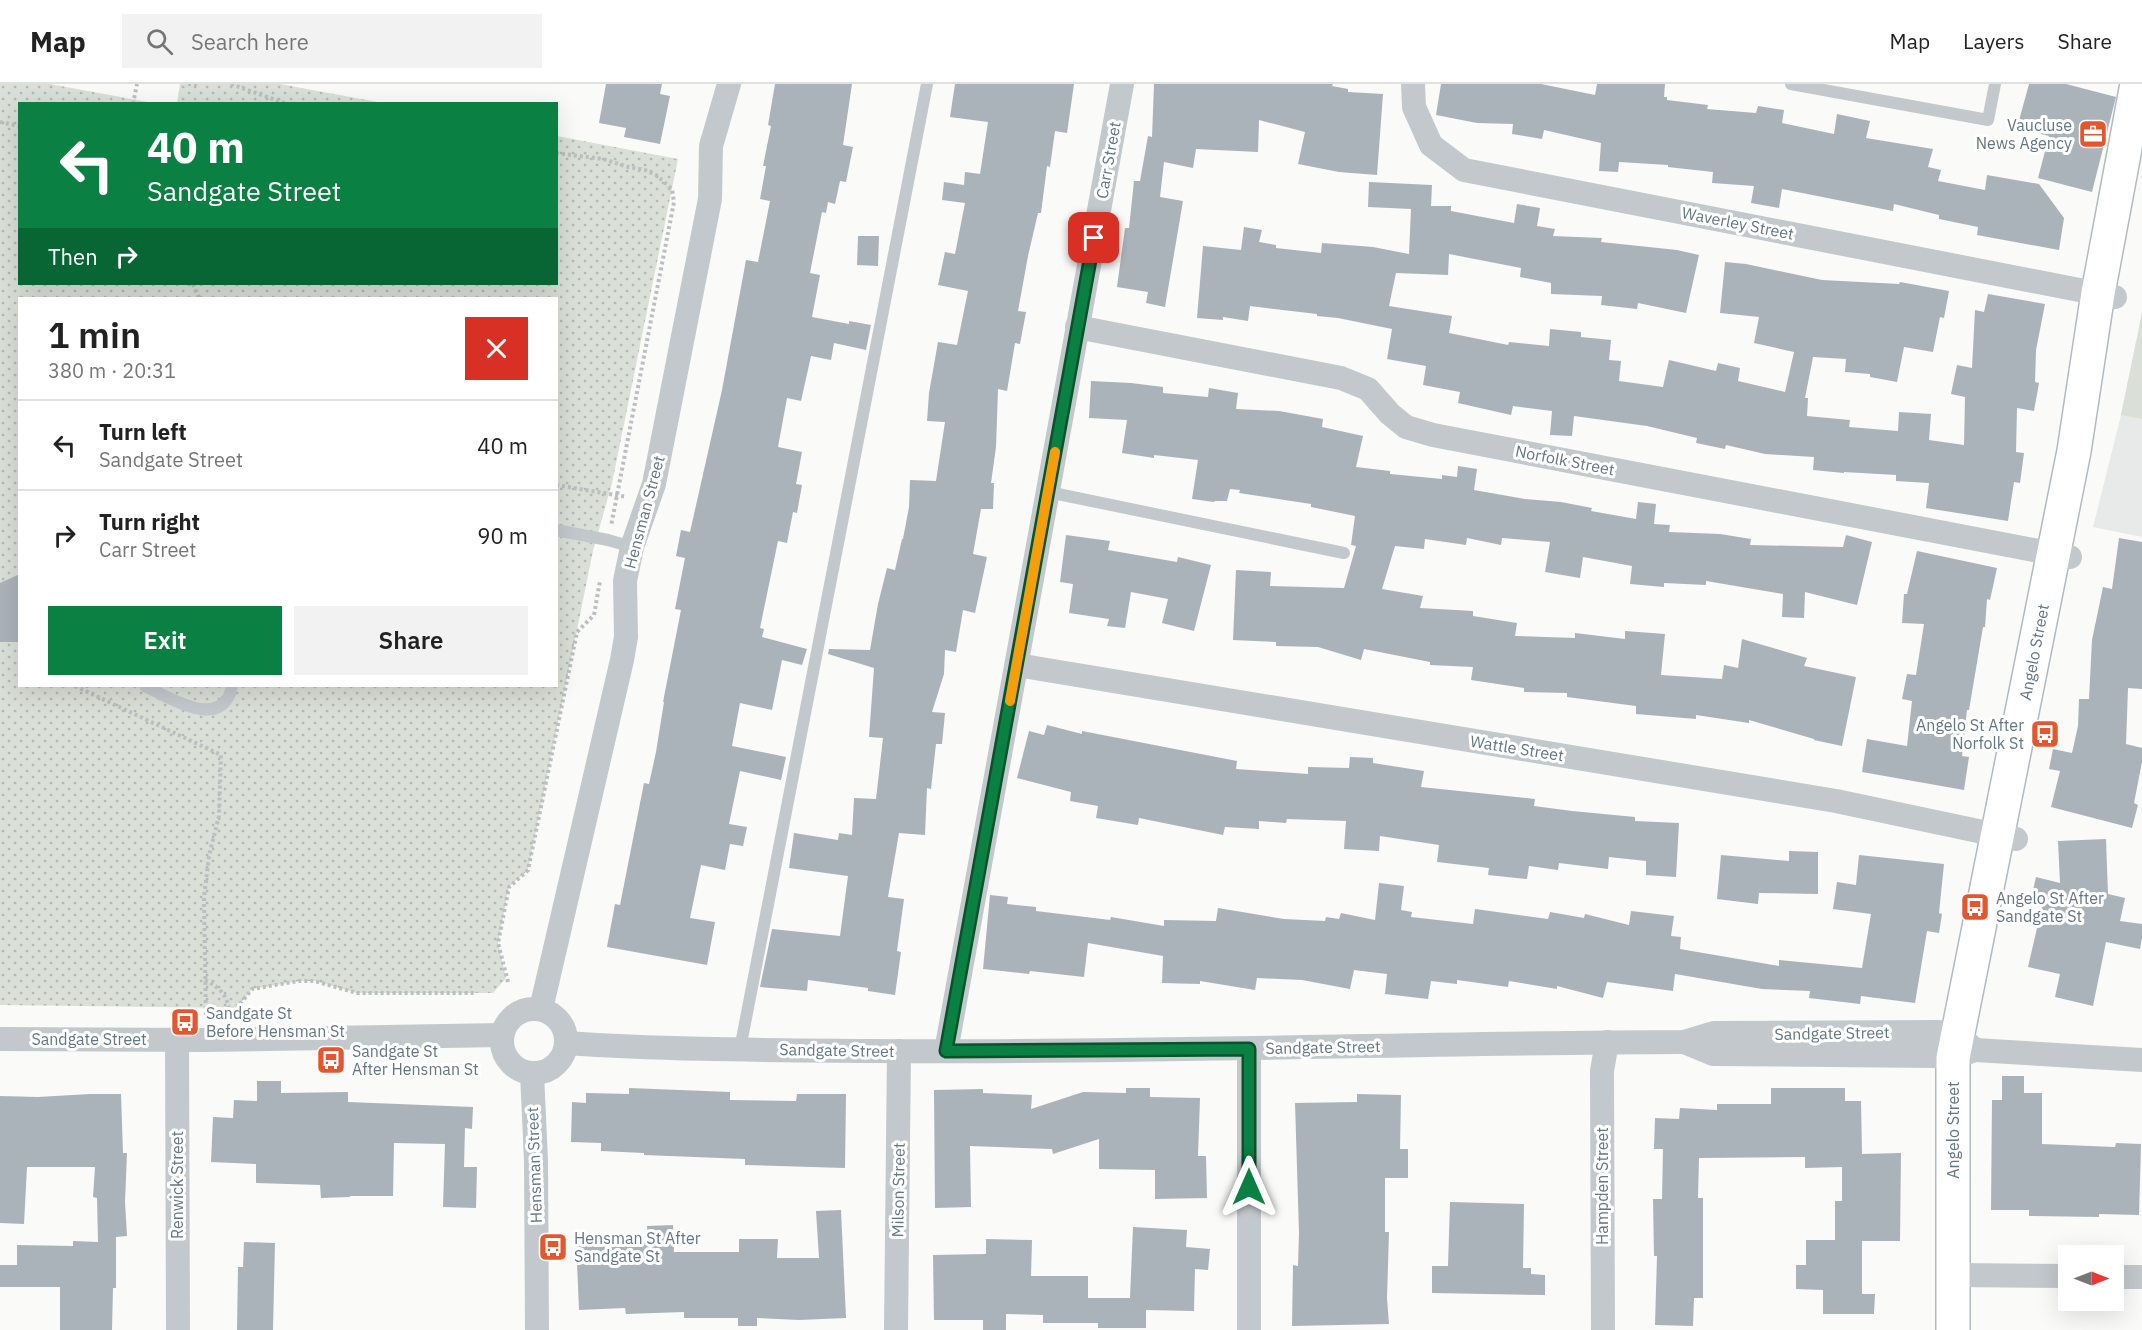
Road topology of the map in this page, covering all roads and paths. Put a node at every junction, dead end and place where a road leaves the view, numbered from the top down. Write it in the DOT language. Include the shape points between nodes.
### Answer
graph roads {
  1 [pos="137,84"];
  2 [pos="188,84"];
  3 [pos="198,84"];
  4 [pos="231,84"];
  5 [pos="729,84"];
  6 [pos="927,84"];
  7 [pos="1122,84"];
  8 [pos="1413,84"];
  9 [pos="1791,84"];
  10 [pos="1995,84"];
  11 [pos="2137,84"];
  12 [pos="133,102"];
  13 [pos="281,102"];
  14 [pos="0,122"];
  15 [pos="18,126"];
  16 [pos="2142,160"];
  17 [pos="2106,295"];
  18 [pos="1077,327"];
  19 [pos="558,485"];
  20 [pos="1048,492"];
  21 [pos="648,503"];
  22 [pos="558,530"];
  23 [pos="632,547"];
  24 [pos="1344,554"];
  25 [pos="2061,556"];
  26 [pos="1017,664"];
  27 [pos="77,687"];
  28 [pos="147,687"];
  29 [pos="232,687"];
  30 [pos="2007,837"];
  31 [pos="205,980"];
  32 [pos="476,993"];
  33 [pos="541,1009"];
  34 [pos="206,1019"];
  35 [pos="502,1035"];
  36 [pos="0,1039"];
  37 [pos="177,1039"];
  38 [pos="1607,1042"];
  39 [pos="566,1043"];
  40 [pos="1962,1047"];
  41 [pos="740,1049"];
  42 [pos="1249,1049"];
  43 [pos="899,1051"];
  44 [pos="946,1051"];
  45 [pos="2142,1060"];
  46 [pos="532,1073"];
  47 [pos="1962,1275"];
  48 [pos="2058,1276"];
  49 [pos="2124,1277"];
  50 [pos="2142,1277"];
  51 [pos="178,1330"];
  52 [pos="537,1330"];
  53 [pos="896,1330"];
  54 [pos="1249,1330"];
  55 [pos="1603,1330"];
  56 [pos="1953,1330"];
  57 [pos="1971,1330"];
  1 -- 12 [label="path"];
  2 -- 3 [label="path"];
  4 -- 13 [label="path"];
  5 -- 21 [label="street, Hensman Street" via="711,146 710,199"];
  6 -- 41 [label="lane"];
  7 -- 18 [label="street, Carr Street"];
  8 -- 17 [label="street, Waverley Street" via="1414,107 1431,145 1464,170"];
  9 -- 10 [label="lane" via="1988,120"];
  11 -- 17 [label="street, Angelo Street"];
  14 -- 15 [label="path"];
  16 -- 17 [label="street, Angelo Street"];
  17 -- 25 [label="street, Angelo Street"];
  18 -- 20 [label="street, Carr Street"];
  18 -- 25 [label="street, Norfolk Street" via="1341,378 1368,389 1406,427 1433,435"];
  19 -- 21 [label="path"];
  20 -- 24 [label="lane"];
  20 -- 26 [label="street, Carr Street"];
  21 -- 23 [label="street, Hensman Street"];
  22 -- 23 [label="lane"];
  23 -- 33 [label="street, Hensman Street" via="625,581 626,637 622,660"];
  25 -- 30 [label="street, Angelo Street"];
  26 -- 30 [label="street, Wattle Street" via="1836,801"];
  26 -- 44 [label="street, Carr Street"];
  27 -- 31 [label="path" via="221,755 219,816 204,897"];
  28 -- 29 [label="lane" via="197,710 210,710 228,699"];
  30 -- 40 [label="street, Angelo Street"];
  31 -- 32 [label="path" via="225,994 230,1006 229,1019 252,989 299,981 314,981 357,993"];
  31 -- 34 [label="path"];
  33 -- 35 [label="street" via="521,1011 512,1017"];
  33 -- 39 [label="street" via="557,1018"];
  35 -- 37 [label="street, Sandgate Street"];
  35 -- 46 [label="street" via="502,1046 512,1065"];
  36 -- 37 [label="street, Sandgate Street"];
  37 -- 51 [label="street, Renwick Street"];
  38 -- 40 [label="street, Sandgate Street" via="1684,1042 1713,1054"];
  38 -- 42 [label="street, Sandgate Street"];
  38 -- 55 [label="street, Hampden Street" via="1602,1071"];
  39 -- 41 [label="street, Sandgate Street"];
  39 -- 46 [label="street" via="559,1061 542,1072"];
  40 -- 45 [label="street, Sandgate Street"];
  40 -- 47 [label="street, Angelo Street"];
  41 -- 43 [label="street, Sandgate Street"];
  42 -- 44 [label="street, Sandgate Street"];
  42 -- 54 [label="street"];
  43 -- 44 [label="street, Sandgate Street"];
  43 -- 53 [label="street, Milson Street"];
  46 -- 52 [label="street, Hensman Street"];
  47 -- 48 [label="street"];
  47 -- 56 [label="street, Angelo Street"];
  47 -- 57 [label="street, Angelo Street"];
  49 -- 50 [label="street"];
}
